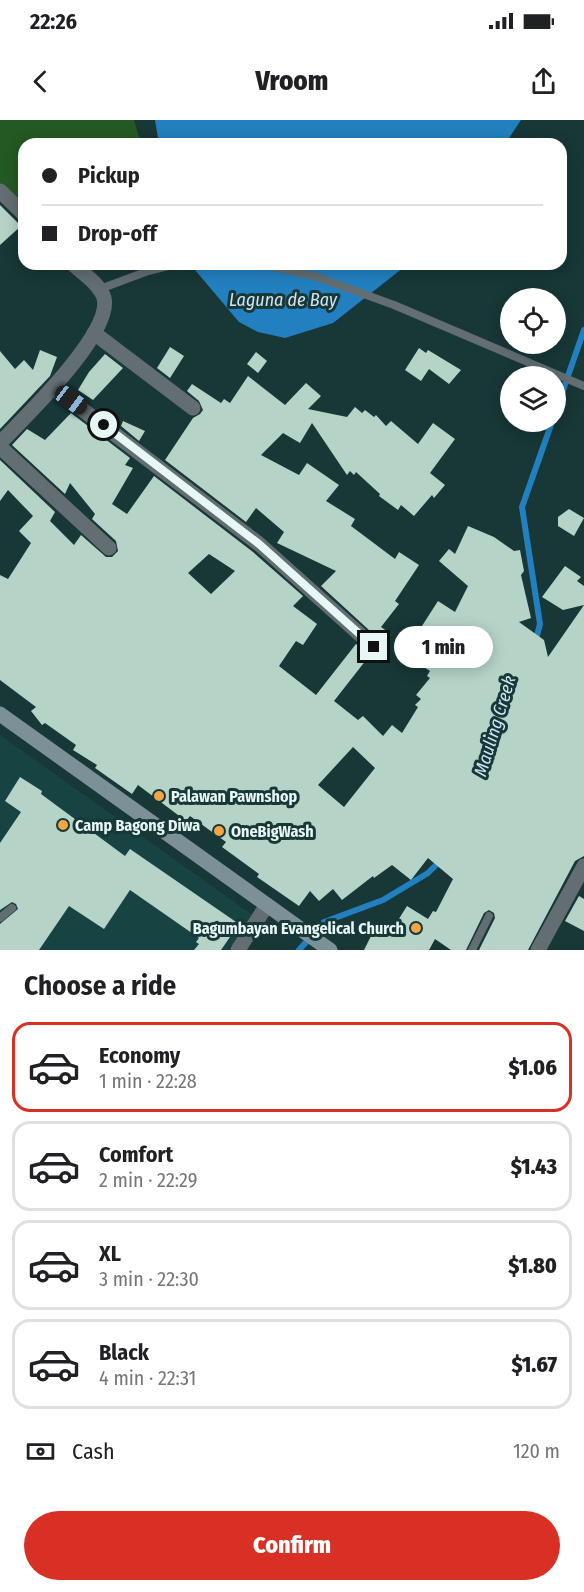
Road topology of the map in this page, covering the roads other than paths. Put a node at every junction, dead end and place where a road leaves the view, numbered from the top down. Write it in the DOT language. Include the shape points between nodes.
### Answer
graph roads {
  1 [pos="0,191"];
  2 [pos="18,208"];
  3 [pos="79,270"];
  4 [pos="152,270"];
  5 [pos="291,270"];
  6 [pos="100,289"];
  7 [pos="94,333"];
  8 [pos="584,386"];
  9 [pos="54,388"];
  10 [pos="193,408"];
  11 [pos="0,445"];
  12 [pos="109,548"];
  13 [pos="374,647"];
  14 [pos="0,714"];
  15 [pos="584,866"];
  16 [pos="12,908"];
  17 [pos="271,908"];
  18 [pos="489,916"];
  19 [pos="0,918"];
  20 [pos="238,950"];
  21 [pos="330,950"];
  22 [pos="472,950"];
  23 [pos="538,950"];
  1 -- 2 [label="street"];
  3 -- 6 [label="street"];
  4 -- 6 [label="lane"];
  5 -- 8 [label="lane" via="394,305"];
  6 -- 7 [label="street" via="104,309"];
  7 -- 9 [label="street"];
  7 -- 10 [label="street"];
  9 -- 11 [label="street"];
  9 -- 13 [label="street" via="259,544"];
  11 -- 12 [label="street"];
  14 -- 17 [label="main road"];
  15 -- 23 [label="street"];
  16 -- 19 [label="lane"];
  17 -- 20 [label="street"];
  17 -- 21 [label="main road"];
  18 -- 22 [label="lane"];
}
